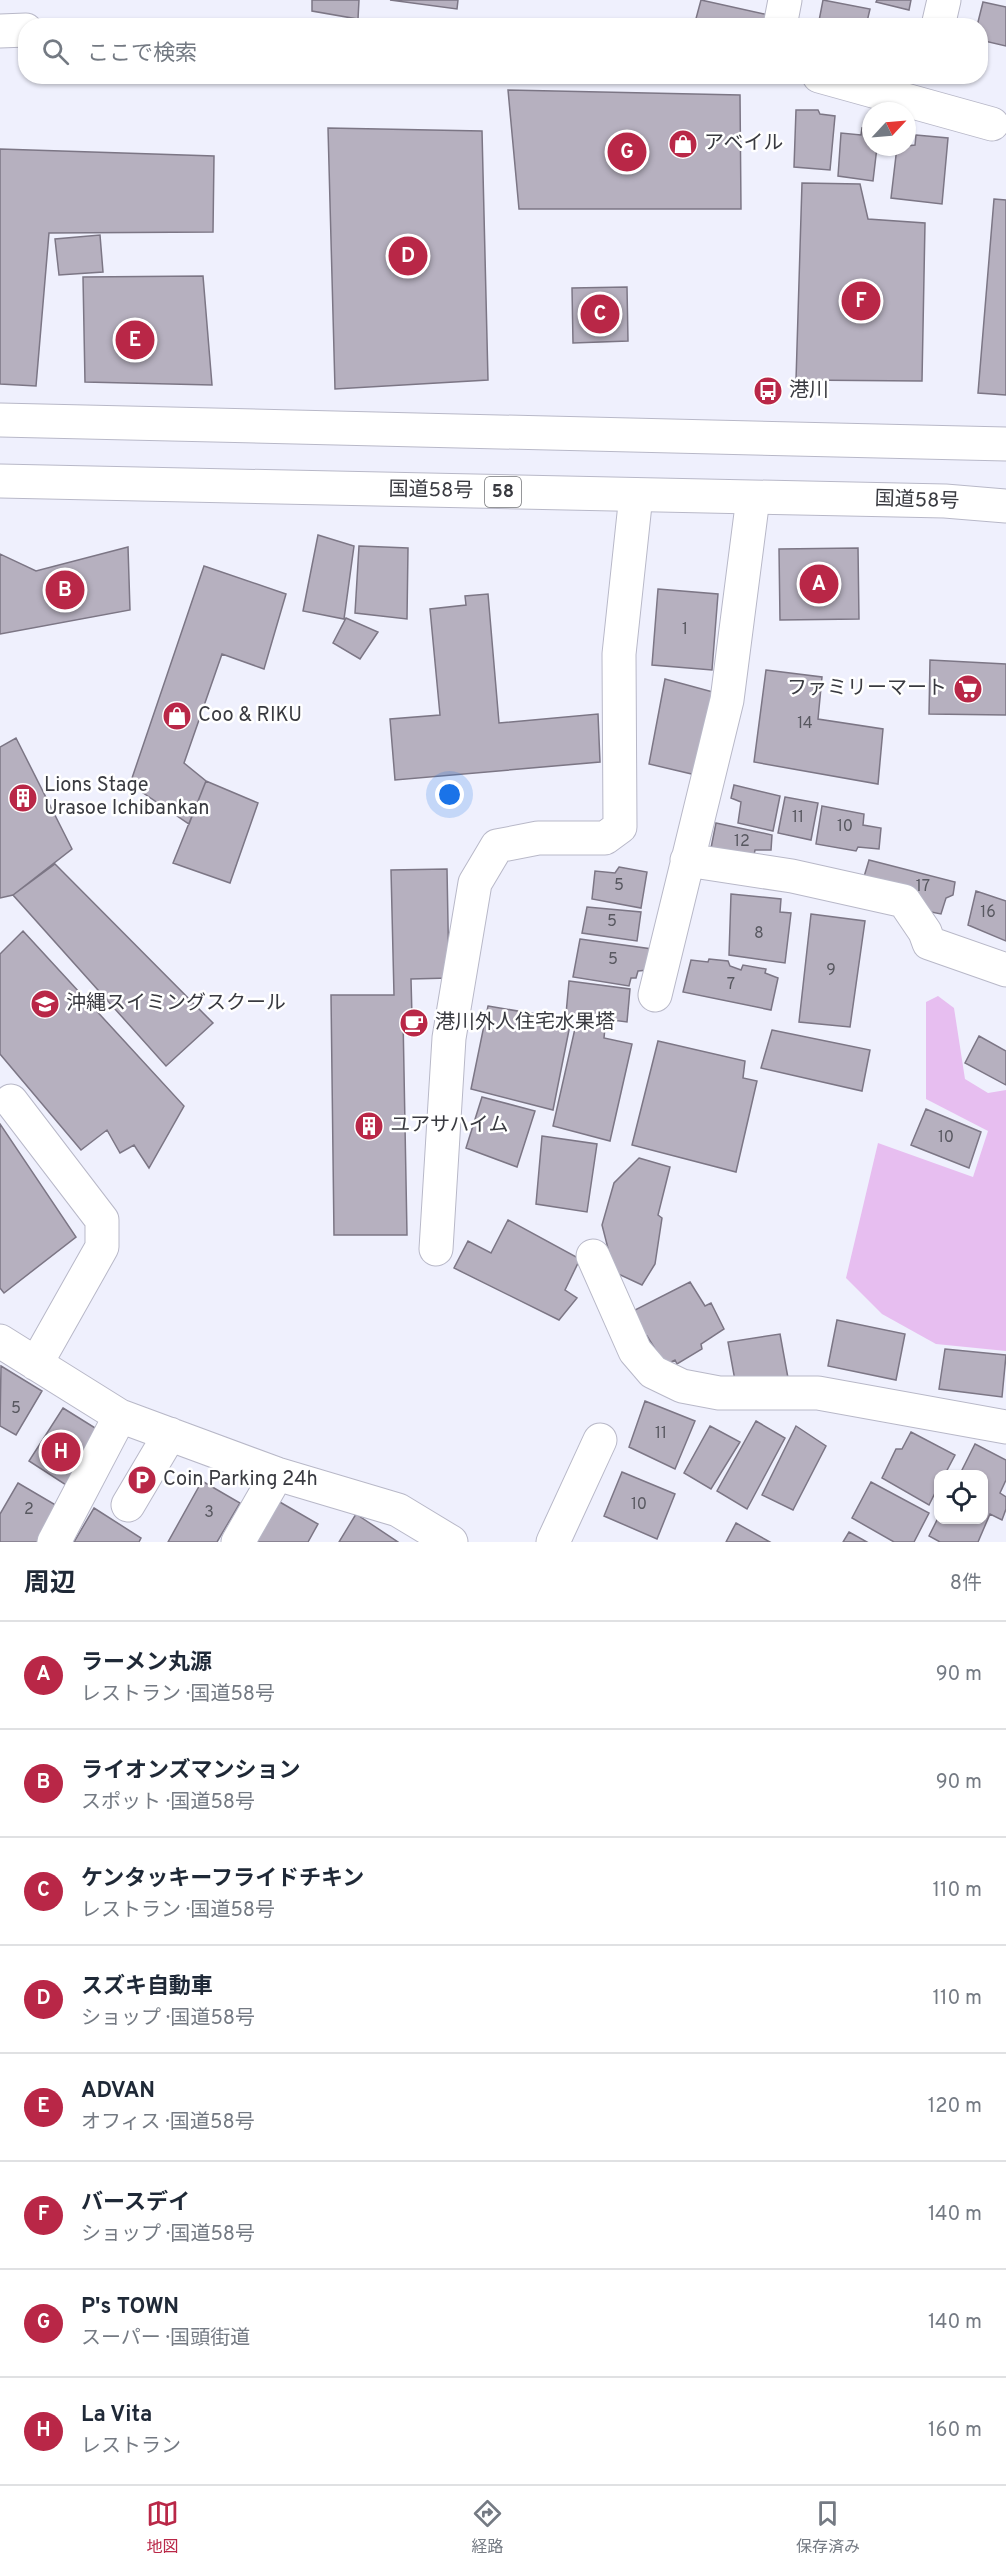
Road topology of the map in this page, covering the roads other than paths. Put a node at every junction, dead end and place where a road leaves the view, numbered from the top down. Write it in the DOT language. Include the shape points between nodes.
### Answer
graph roads {
  1 [pos="785,0"];
  2 [pos="944,0"];
  3 [pos="782,18"];
  4 [pos="940,18"];
  5 [pos="18,30"];
  6 [pos="0,31"];
  7 [pos="875,84"];
  8 [pos="924,91"];
  9 [pos="992,124"];
  10 [pos="0,420"];
  11 [pos="1006,444"];
  12 [pos="0,481"];
  13 [pos="636,495"];
  14 [pos="753,498"];
  15 [pos="1006,506"];
  16 [pos="687,861"];
  17 [pos="1006,970"];
  18 [pos="655,995"];
  19 [pos="11,1101"];
  20 [pos="436,1249"];
  21 [pos="593,1256"];
  22 [pos="0,1343"];
  23 [pos="36,1364"];
  24 [pos="120,1416"];
  25 [pos="1006,1426"];
  26 [pos="170,1434"];
  27 [pos="600,1440"];
  28 [pos="277,1474"];
  29 [pos="128,1505"];
  30 [pos="430,1537"];
  31 [pos="54,1542"];
  32 [pos="238,1542"];
  33 [pos="553,1542"];
  1 -- 3 [label="main road"];
  2 -- 4 [label="main road"];
  5 -- 6 [label="main road"];
  7 -- 8 [label="main road"];
  8 -- 9 [label="main road"];
  10 -- 11 [label="main road"];
  12 -- 13 [label="main road, 国道58号 / 58"];
  13 -- 14 [label="main road, 国道58号 / 58"];
  13 -- 20 [label="main road" via="618,654 620,827 605,838 538,838 497,846 475,883 449,1038"];
  14 -- 15 [label="main road, 国道58号 / 58" via="945,501"];
  14 -- 16 [label="main road" via="727,700"];
  16 -- 17 [label="main road" via="792,876 904,901 929,943"];
  16 -- 18 [label="main road"];
  19 -- 23 [label="main road" via="102,1220 102,1247"];
  21 -- 25 [label="main road" via="635,1351 653,1372 682,1386 719,1393 818,1393"];
  22 -- 23 [label="main road"];
  23 -- 24 [label="main road"];
  24 -- 26 [label="main road"];
  24 -- 31 [label="main road"];
  26 -- 28 [label="main road"];
  26 -- 29 [label="main road"];
  27 -- 33 [label="main road"];
  28 -- 30 [label="main road" via="398,1510"];
  28 -- 32 [label="main road"];
}
